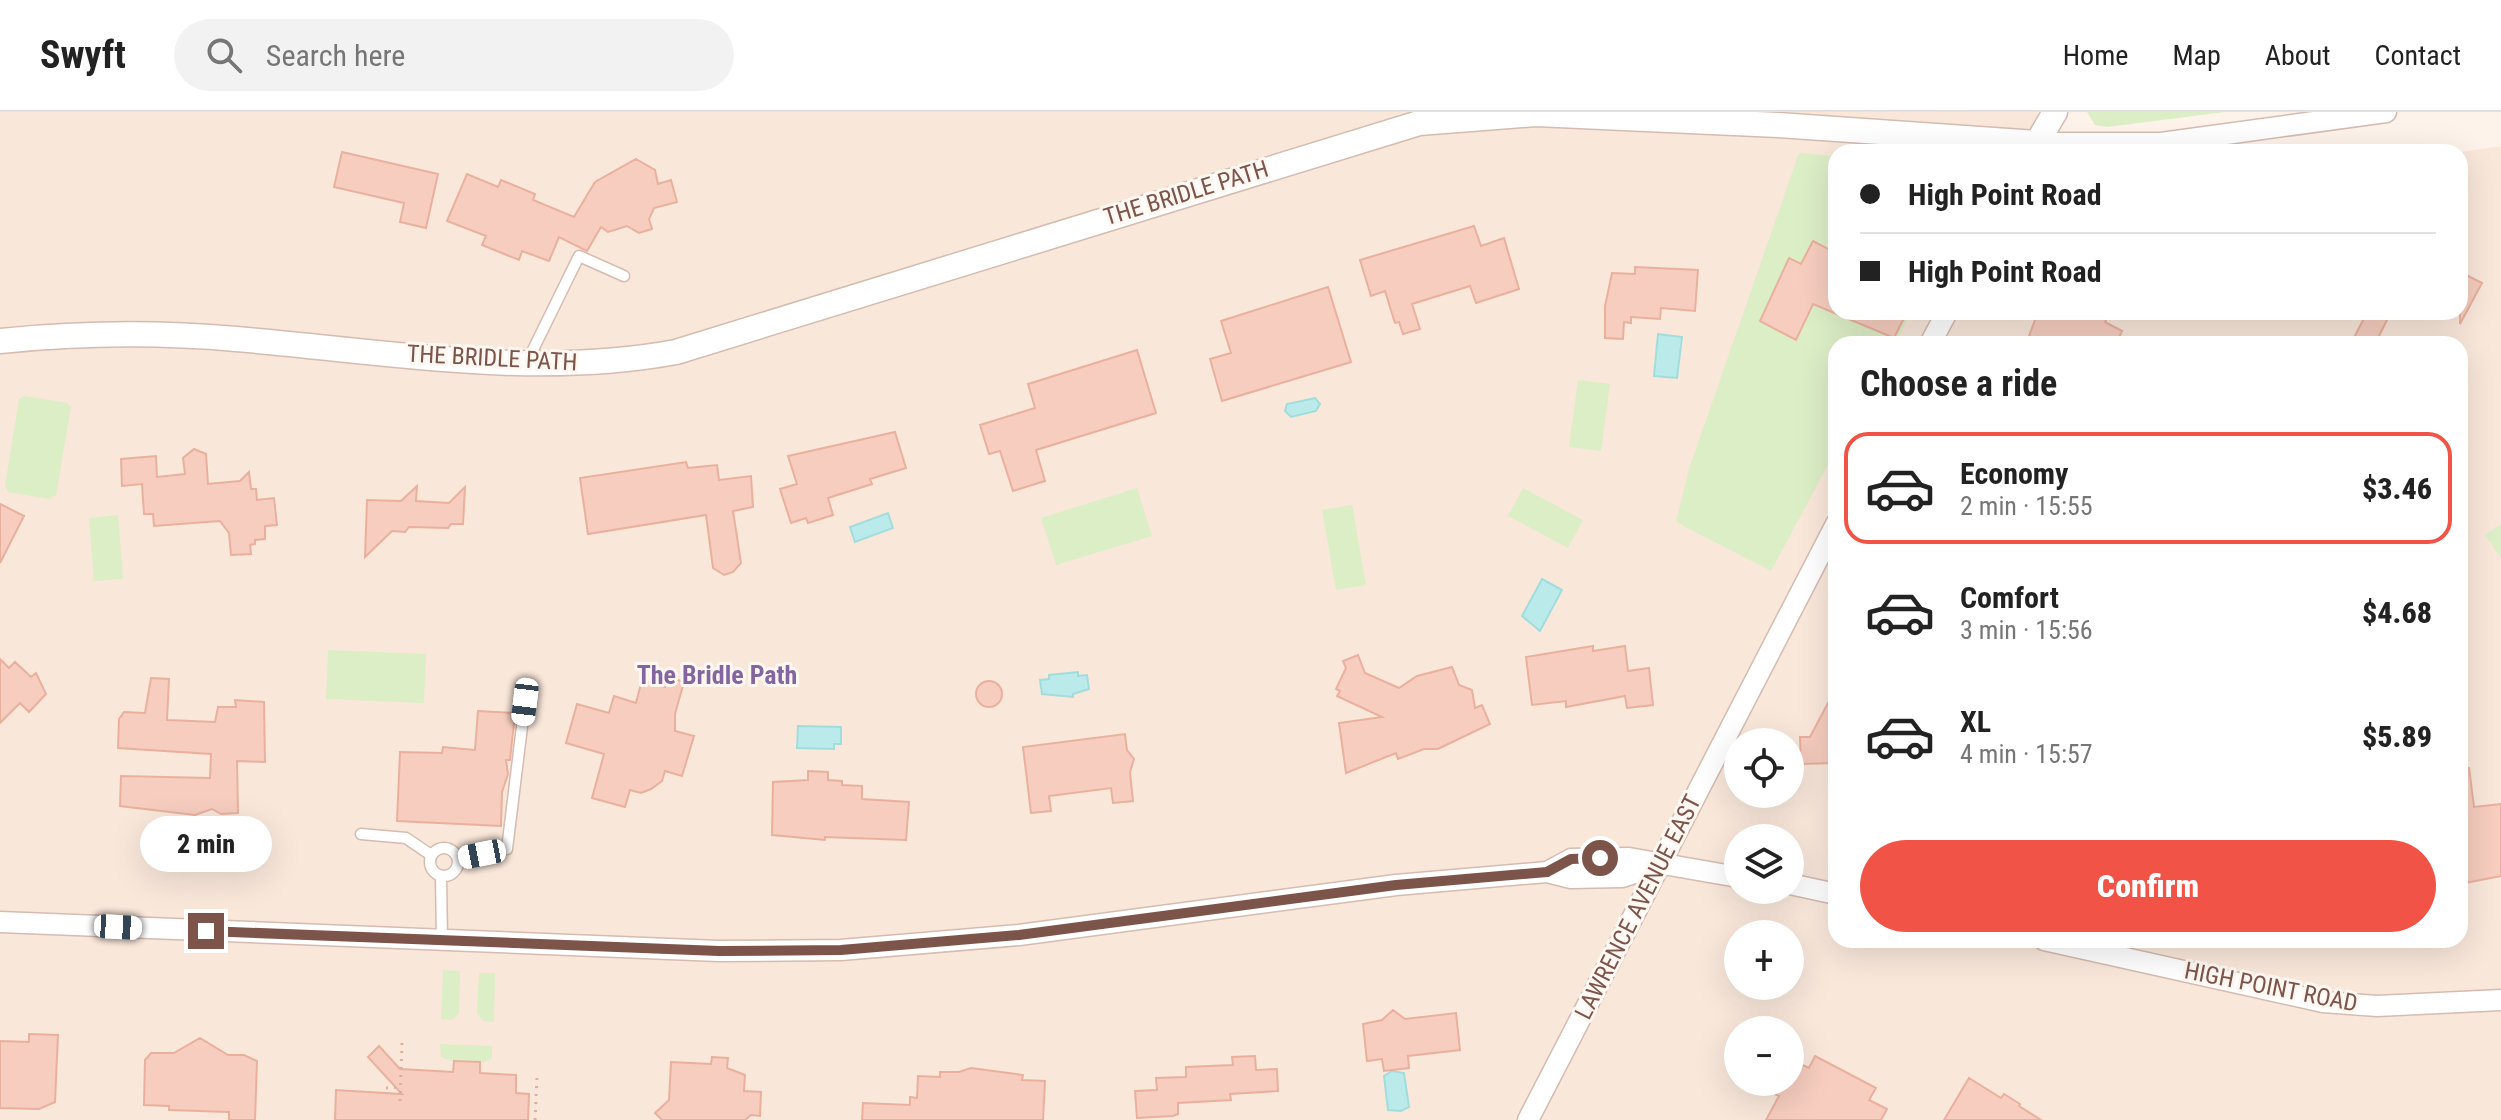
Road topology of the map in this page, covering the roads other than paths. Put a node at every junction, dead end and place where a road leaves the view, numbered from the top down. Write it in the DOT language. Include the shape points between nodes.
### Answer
graph roads {
  1 [pos="2055,112"];
  2 [pos="2386,112"];
  3 [pos="1990,144"];
  4 [pos="2037,144"];
  5 [pos="2136,144"];
  6 [pos="624,276"];
  7 [pos="0,341"];
  8 [pos="526,364"];
  9 [pos="1828,540"];
  10 [pos="525,702"];
  11 [pos="361,834"];
  12 [pos="431,855"];
  13 [pos="458,859"];
  14 [pos="1660,865"];
  15 [pos="1724,875"];
  16 [pos="441,876"];
  17 [pos="1804,887"];
  18 [pos="1828,892"];
  19 [pos="0,922"];
  20 [pos="442,940"];
  21 [pos="2080,948"];
  22 [pos="2501,1000"];
  23 [pos="1528,1120"];
  1 -- 4 [label="street"];
  2 -- 5 [label="street, THE BRIDLE PATH"];
  3 -- 8 [label="street, THE BRIDLE PATH" via="1778,125 1536,114 1419,123 676,352 628,361"];
  6 -- 8 [label="lane" via="579,256"];
  7 -- 8 [label="street, THE BRIDLE PATH" via="146,334"];
  9 -- 14 [label="street, LAWRENCE AVENUE EAST"];
  10 -- 13 [label="lane" via="507,849"];
  11 -- 12 [label="lane" via="406,838"];
  12 -- 13 [label="lane" via="448,848"];
  12 -- 16 [label="lane" via="430,868"];
  13 -- 16 [label="lane" via="454,872"];
  14 -- 15 [label="street"];
  14 -- 20 [label="street" via="1622,877 1571,878 1547,872 1396,885 1019,935 841,950 719,951"];
  14 -- 23 [label="street, LAWRENCE AVENUE EAST"];
  16 -- 20 [label="lane"];
  17 -- 18 [label="street"];
  19 -- 20 [label="street"];
  21 -- 22 [label="street, HIGH POINT ROAD" via="2323,1002 2377,1006"];
}
